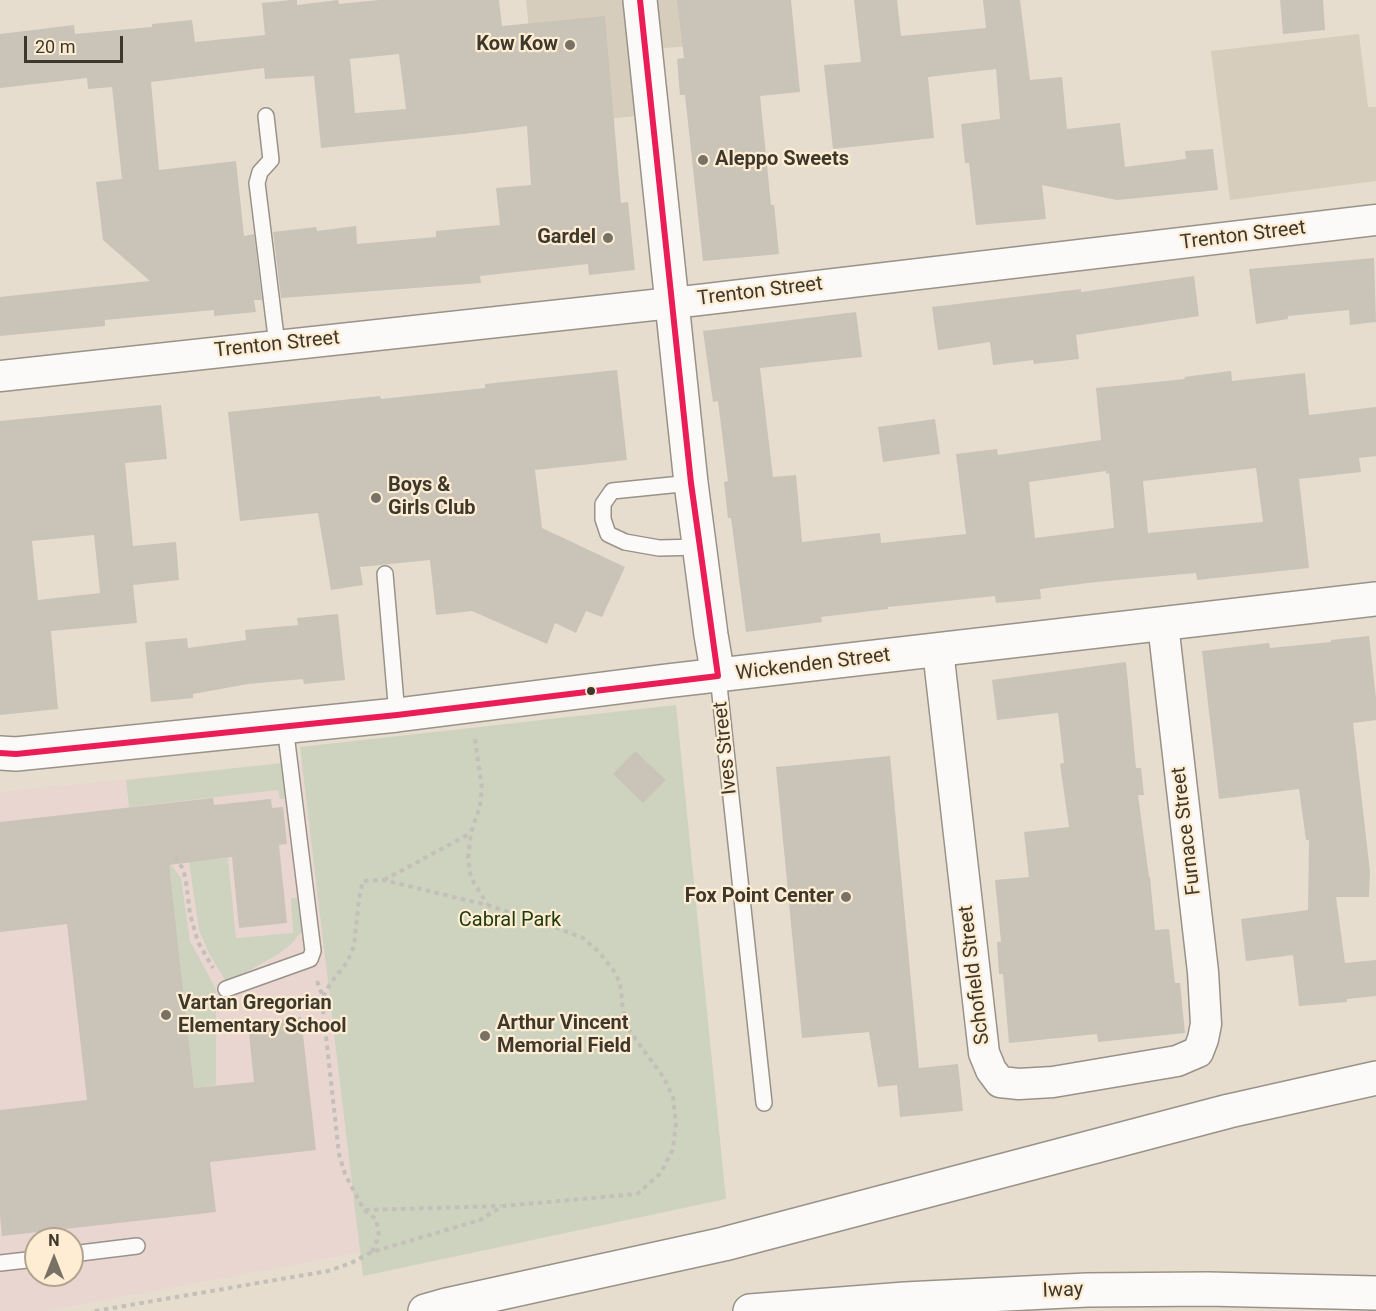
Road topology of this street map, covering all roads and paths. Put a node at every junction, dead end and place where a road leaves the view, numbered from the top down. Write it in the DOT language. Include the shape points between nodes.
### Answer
graph roads {
  1 [pos="640,0"];
  2 [pos="266,117"];
  3 [pos="1376,220"];
  4 [pos="672,302"];
  5 [pos="277,345"];
  6 [pos="0,376"];
  7 [pos="691,483"];
  8 [pos="700,547"];
  9 [pos="385,574"];
  10 [pos="1376,599"];
  11 [pos="1163,624"];
  12 [pos="938,650"];
  13 [pos="718,676"];
  14 [pos="471,705"];
  15 [pos="397,715"];
  16 [pos="285,726"];
  17 [pos="0,753"];
  18 [pos="471,833"];
  19 [pos="175,857"];
  20 [pos="383,880"];
  21 [pos="487,905"];
  22 [pos="226,989"];
  23 [pos="1203,1039"];
  24 [pos="1376,1078"];
  25 [pos="764,1104"];
  26 [pos="503,1206"];
  27 [pos="364,1210"];
  28 [pos="137,1246"];
  29 [pos="372,1252"];
  30 [pos="84,1253"];
  31 [pos="24,1260"];
  32 [pos="0,1263"];
  33 [pos="1376,1293"];
  34 [pos="95,1311"];
  35 [pos="425,1311"];
  36 [pos="750,1311"];
  1 -- 4 [label="main road, Ives Street"];
  2 -- 5 [label="lane" via="270,160 257,183"];
  3 -- 4 [label="street, Trenton Street"];
  4 -- 5 [label="street, Trenton Street"];
  4 -- 7 [label="main road, Ives Street"];
  5 -- 6 [label="street, Trenton Street"];
  7 -- 8 [label="main road, Ives Street"];
  7 -- 8 [label="lane" via="612,491 603,504 603,519 608,534 625,542 659,548"];
  8 -- 13 [label="main road, Ives Street"];
  9 -- 15 [label="lane"];
  10 -- 11 [label="main road, Wickenden Street"];
  11 -- 12 [label="main road, Wickenden Street"];
  11 -- 23 [label="street, Furnace Street" via="1203,972"];
  12 -- 13 [label="main road, Wickenden Street"];
  12 -- 23 [label="street, Schofield Street" via="984,1053 991,1070 1000,1082 1053,1082 1177,1061 1198,1052"];
  13 -- 14 [label="main road, Wickenden Street"];
  13 -- 25 [label="lane, Ives Street"];
  14 -- 15 [label="main road, Wickenden Street"];
  14 -- 18 [label="path" via="482,789"];
  15 -- 16 [label="main road, Wickenden Street"];
  16 -- 17 [label="main road, Wickenden Street"];
  16 -- 22 [label="lane" via="313,951 310,959"];
  18 -- 20 [label="path"];
  18 -- 21 [label="path" via="471,878"];
  19 -- 22 [label="path" via="183,869 198,942"];
  20 -- 21 [label="path"];
  20 -- 27 [label="path" via="363,882 354,946 323,997 339,1154"];
  21 -- 26 [label="path" via="583,938 598,951 620,983 629,1030 673,1097 676,1123 673,1149 661,1173 637,1194"];
  24 -- 35 [label="main road" via="1229,1111 724,1244"];
  26 -- 27 [label="path"];
  26 -- 29 [label="path" via="480,1220"];
  27 -- 29 [label="path" via="376,1219 379,1228"];
  28 -- 30 [label="lane"];
  29 -- 34 [label="path" via="328,1271"];
  31 -- 32 [label="lane"];
  33 -- 36 [label="main road, Iway" via="1087,1290"];
}
